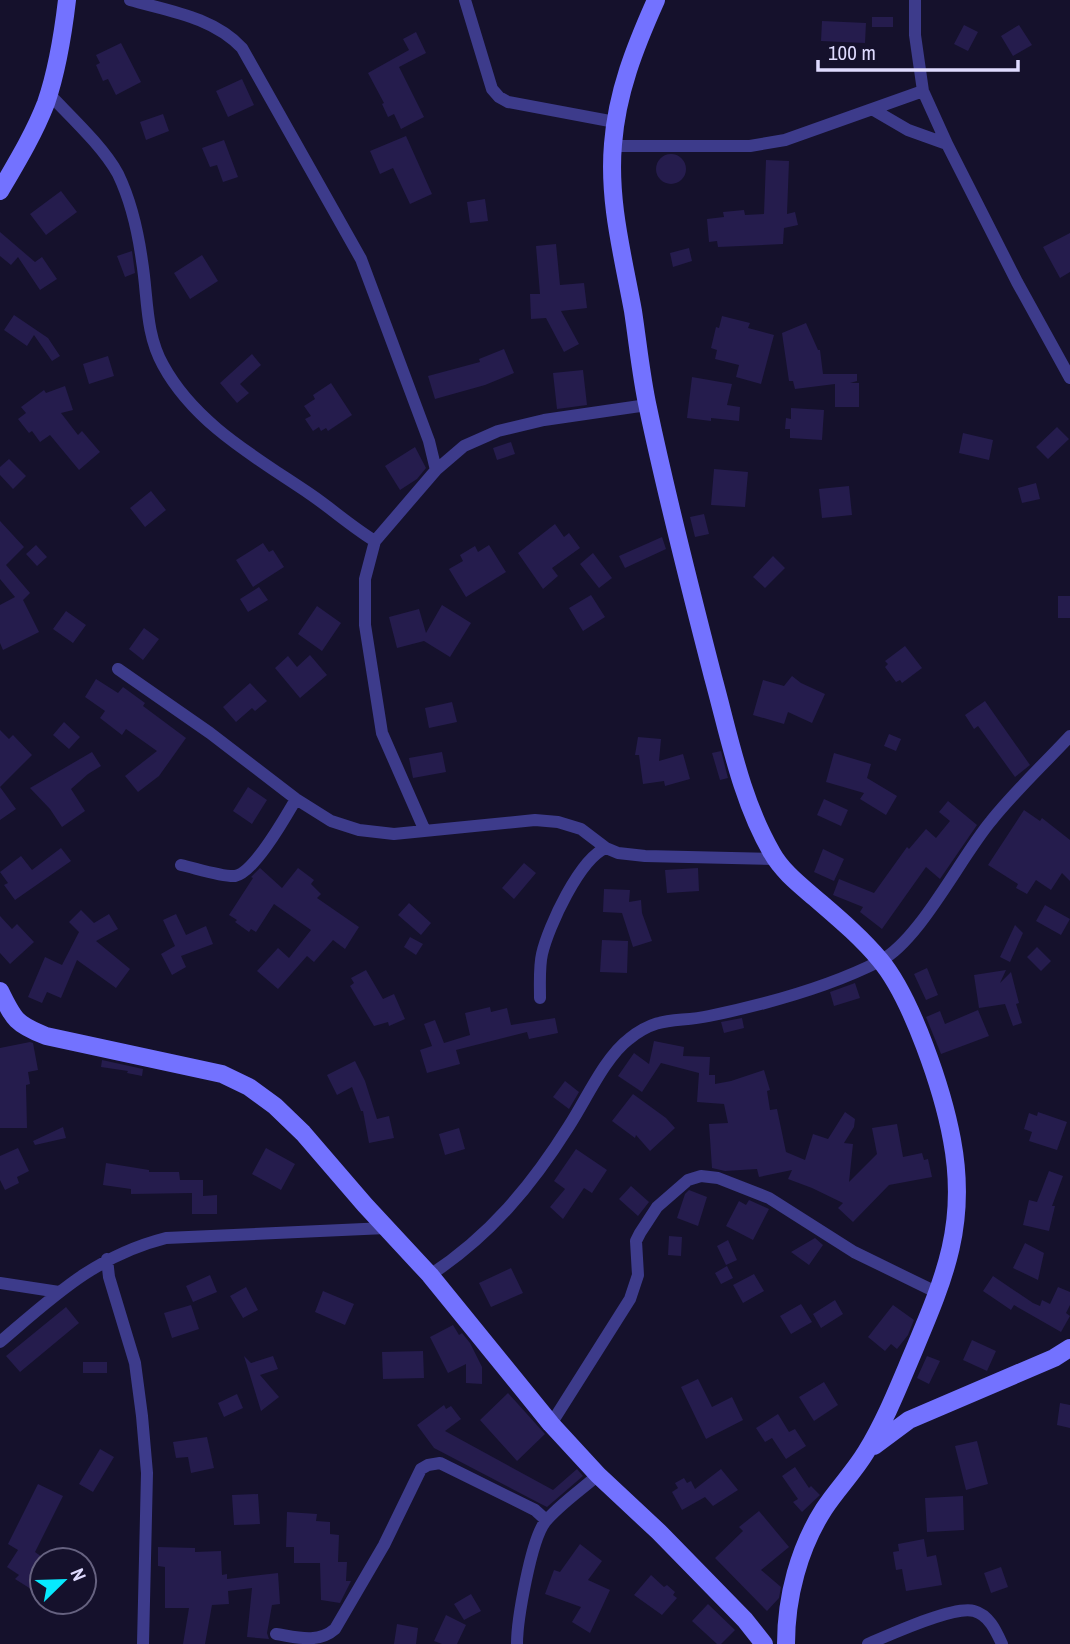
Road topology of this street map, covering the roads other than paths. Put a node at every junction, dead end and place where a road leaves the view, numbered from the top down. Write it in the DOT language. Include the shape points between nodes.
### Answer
graph roads {
  1 [pos="67,0"];
  2 [pos="130,0"];
  3 [pos="465,0"];
  4 [pos="656,0"];
  5 [pos="915,0"];
  6 [pos="923,91"];
  7 [pos="46,101"];
  8 [pos="872,109"];
  9 [pos="615,122"];
  10 [pos="947,144"];
  11 [pos="612,146"];
  12 [pos="0,191"];
  13 [pos="1070,378"];
  14 [pos="647,405"];
  15 [pos="436,470"];
  16 [pos="375,541"];
  17 [pos="118,669"];
  18 [pos="1070,736"];
  19 [pos="296,799"];
  20 [pos="425,831"];
  21 [pos="606,848"];
  22 [pos="775,859"];
  23 [pos="181,865"];
  24 [pos="881,961"];
  25 [pos="0,991"];
  26 [pos="540,998"];
  27 [pos="7,1018"];
  28 [pos="386,1228"];
  29 [pos="107,1259"];
  30 [pos="430,1275"];
  31 [pos="0,1283"];
  32 [pos="59,1292"];
  33 [pos="938,1293"];
  34 [pos="0,1342"];
  35 [pos="1070,1348"];
  36 [pos="551,1424"];
  37 [pos="866,1452"];
  38 [pos="598,1475"];
  39 [pos="546,1520"];
  40 [pos="276,1634"];
  41 [pos="143,1644"];
  42 [pos="517,1644"];
  43 [pos="764,1644"];
  44 [pos="786,1644"];
  45 [pos="868,1644"];
  46 [pos="1002,1644"];
  1 -- 7 [label="street"];
  2 -- 15 [label="street" via="216,26 242,48 361,259"];
  3 -- 9 [label="street" via="492,89 499,97"];
  4 -- 9 [label="street" via="618,97"];
  5 -- 6 [label="street"];
  6 -- 8 [label="street"];
  6 -- 10 [label="street"];
  7 -- 12 [label="street"];
  7 -- 16 [label="street" via="52,97 117,173 143,263 147,320 162,365 190,403 237,446"];
  8 -- 10 [label="street" via="908,130"];
  8 -- 11 [label="street" via="785,140 750,146"];
  9 -- 11 [label="street"];
  10 -- 13 [label="street"];
  11 -- 14 [label="street" via="618,235"];
  14 -- 15 [label="street" via="498,431 464,446"];
  14 -- 22 [label="street" via="741,779"];
  15 -- 16 [label="street"];
  16 -- 20 [label="street" via="365,579 365,625 382,733"];
  17 -- 19 [label="street"];
  18 -- 24 [label="street" via="990,821 904,942"];
  19 -- 20 [label="street" via="331,821 359,830"];
  19 -- 23 [label="street" via="244,872 235,876"];
  20 -- 21 [label="street" via="558,822 581,829"];
  21 -- 22 [label="street" via="645,856"];
  21 -- 26 [label="street" via="585,865 551,923 541,957"];
  22 -- 24 [label="street"];
  24 -- 30 [label="street" via="792,995 706,1017 673,1018 649,1025 627,1040 520,1198 486,1234"];
  24 -- 33 [label="street" via="919,1034 952,1140 959,1195"];
  25 -- 27 [label="street"];
  27 -- 28 [label="street" via="46,1036 222,1074 249,1087 303,1133"];
  28 -- 29 [label="street" via="166,1238"];
  28 -- 30 [label="street"];
  29 -- 32 [label="street"];
  29 -- 41 [label="street" via="135,1363 142,1416 147,1473"];
  30 -- 36 [label="street"];
  31 -- 32 [label="street"];
  32 -- 34 [label="street"];
  33 -- 36 [label="street" via="854,1252 769,1198 718,1178 688,1180 657,1208 640,1233 636,1241 638,1275 630,1299"];
  33 -- 37 [label="street" via="884,1421"];
  35 -- 37 [label="street" via="909,1420"];
  36 -- 38 [label="street"];
  37 -- 44 [label="street" via="804,1542"];
  38 -- 39 [label="street"];
  38 -- 43 [label="street" via="659,1532"];
  39 -- 40 [label="street" via="535,1510 439,1463 428,1465 421,1469 335,1629 327,1637 314,1639"];
  39 -- 42 [label="street" via="531,1555"];
  45 -- 46 [label="street" via="965,1609 986,1617"];
}
